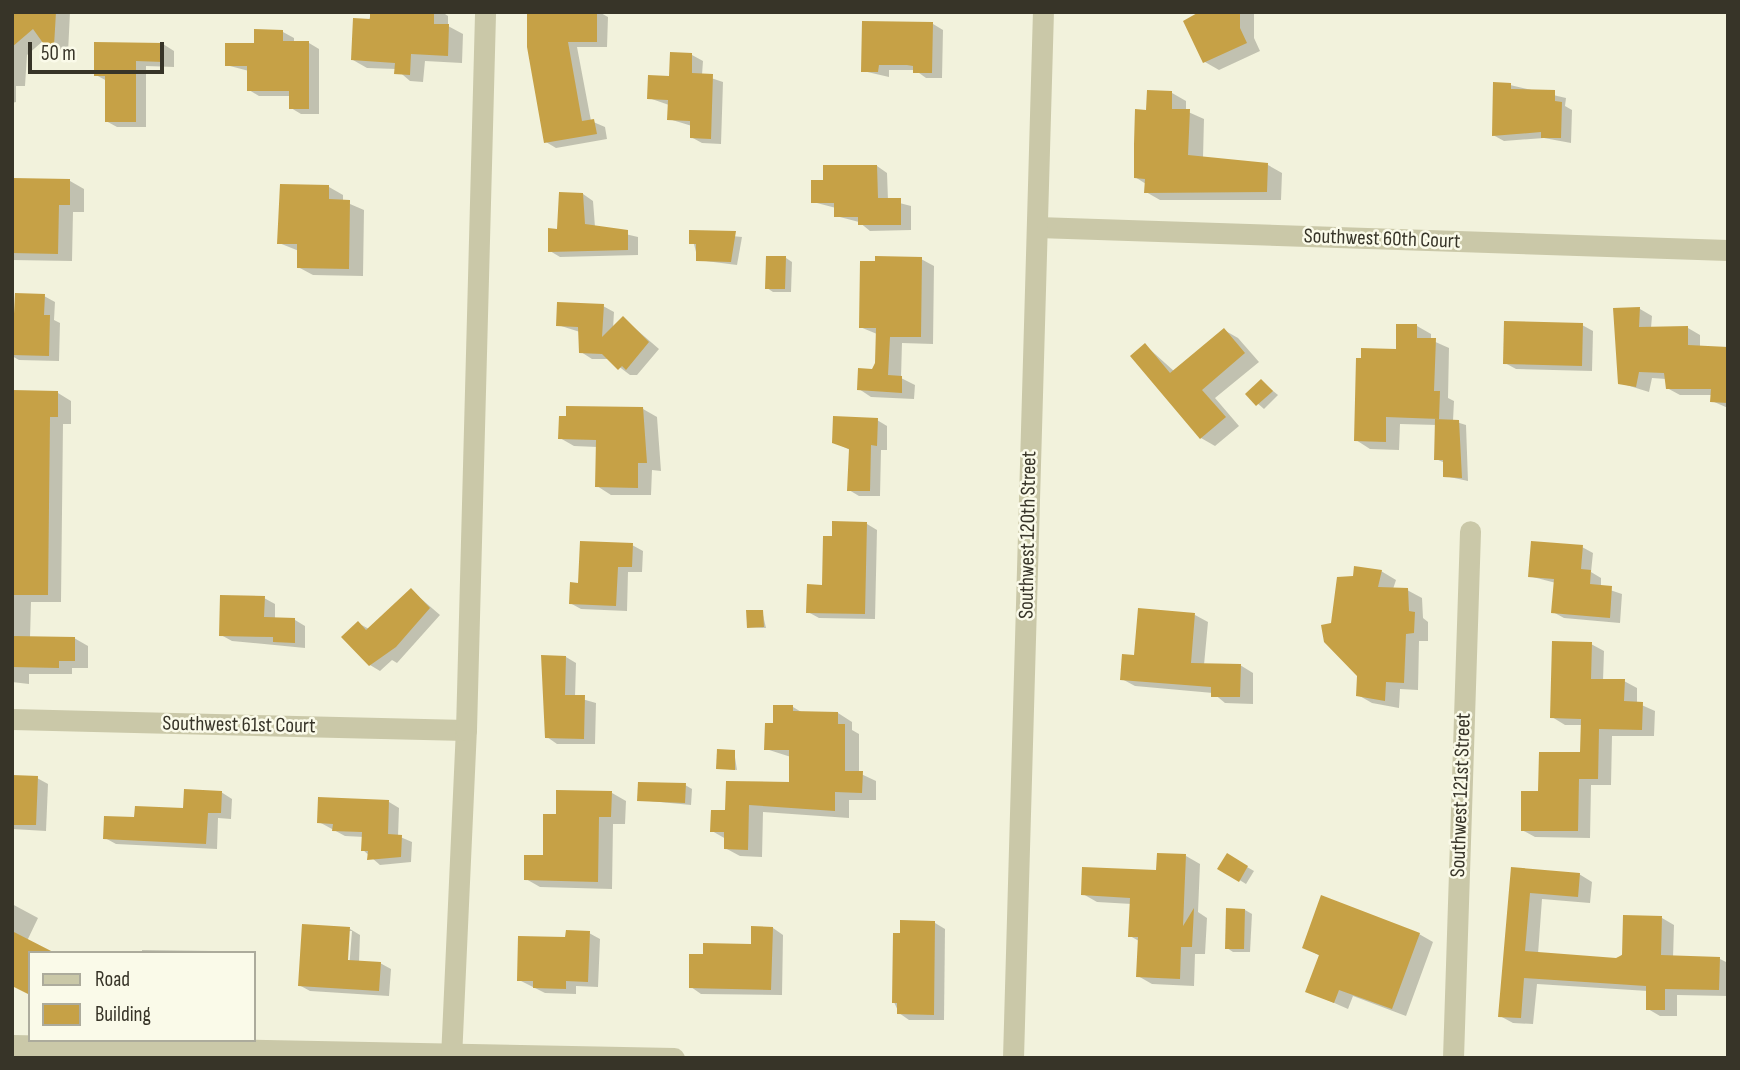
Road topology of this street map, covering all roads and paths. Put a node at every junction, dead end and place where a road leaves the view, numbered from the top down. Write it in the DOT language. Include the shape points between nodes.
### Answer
graph roads {
  1 [pos="485,12"];
  2 [pos="1043,12"];
  3 [pos="1037,227"];
  4 [pos="1728,250"];
  5 [pos="1470,531"];
  6 [pos="12,719"];
  7 [pos="466,730"];
  8 [pos="12,1045"];
  9 [pos="454,1056"];
  10 [pos="674,1058"];
  11 [pos="1013,1058"];
  12 [pos="1453,1058"];
  1 -- 7 [label="street"];
  2 -- 3 [label="street, Southwest 120th Street"];
  3 -- 4 [label="street, Southwest 60th Court"];
  3 -- 11 [label="street, Southwest 120th Street"];
  5 -- 12 [label="street, Southwest 121st Street"];
  6 -- 7 [label="street, Southwest 61st Court"];
  7 -- 9 [label="street"];
  8 -- 9 [label="street"];
  9 -- 10 [label="street"];
}
